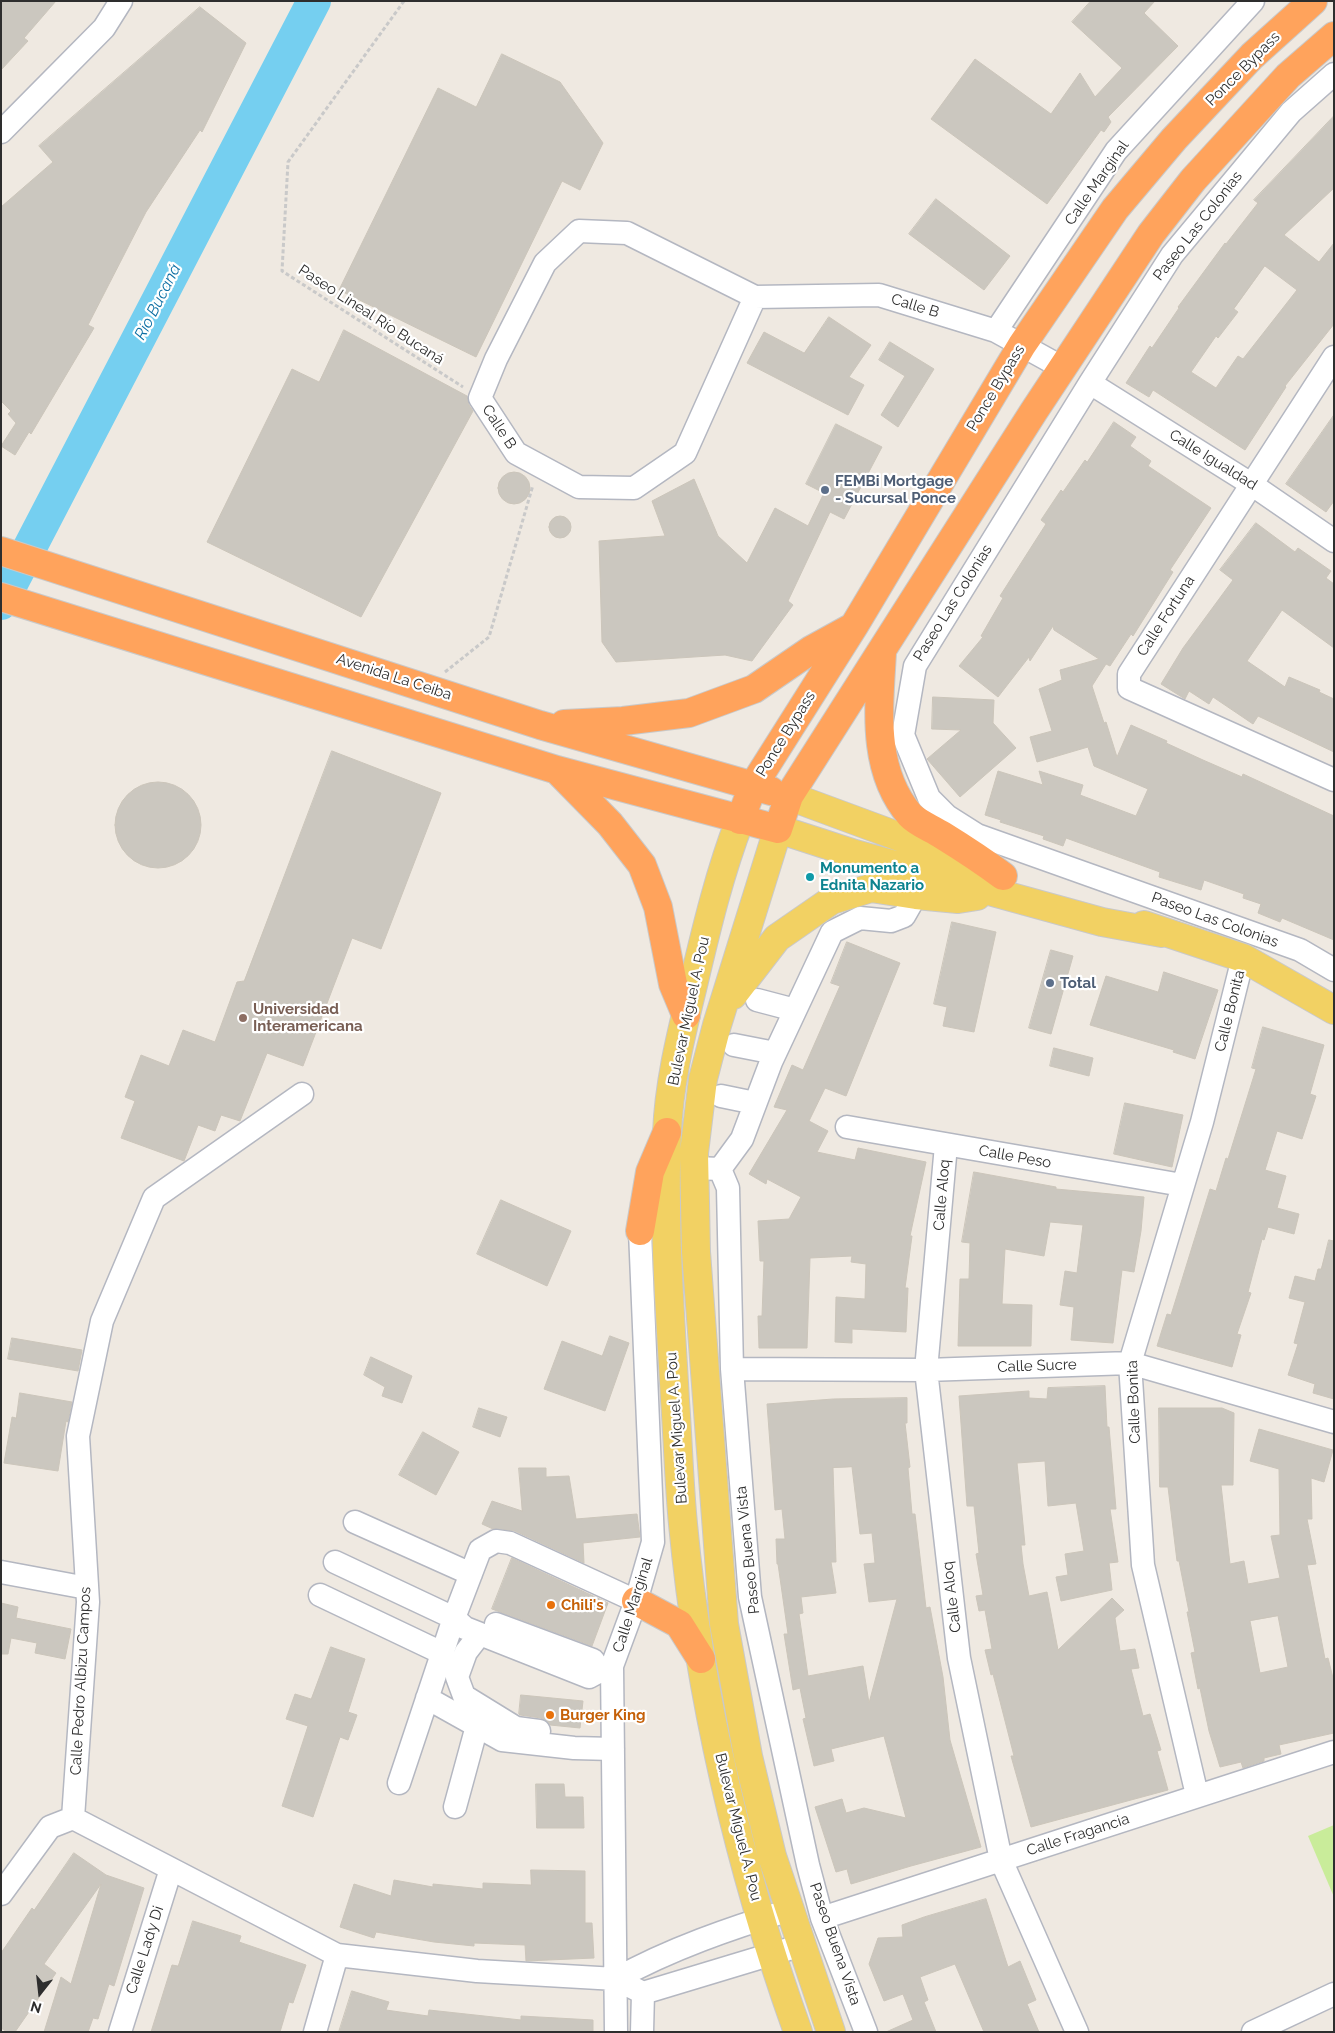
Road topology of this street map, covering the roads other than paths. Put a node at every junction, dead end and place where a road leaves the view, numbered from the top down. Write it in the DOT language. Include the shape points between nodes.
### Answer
graph roads {
  1 [pos="121,1"];
  2 [pos="1253,1"];
  3 [pos="1314,1"];
  4 [pos="1334,36"];
  5 [pos="1334,74"];
  6 [pos="1,132"];
  7 [pos="755,296"];
  8 [pos="996,331"];
  9 [pos="1022,345"];
  10 [pos="1334,357"];
  11 [pos="1063,368"];
  12 [pos="1090,382"];
  13 [pos="1251,484"];
  14 [pos="1334,541"];
  15 [pos="1,551"];
  16 [pos="1,597"];
  17 [pos="854,626"];
  18 [pos="882,650"];
  19 [pos="540,725"];
  20 [pos="557,770"];
  21 [pos="1334,780"];
  22 [pos="753,786"];
  23 [pos="789,796"];
  24 [pos="740,820"];
  25 [pos="778,829"];
  26 [pos="1001,884"];
  27 [pos="916,895"];
  28 [pos="1243,958"];
  29 [pos="1334,970"];
  30 [pos="757,1000"];
  31 [pos="722,1008"];
  32 [pos="795,1010"];
  33 [pos="1334,1010"];
  34 [pos="686,1015"];
  35 [pos="734,1045"];
  36 [pos="775,1053"];
  37 [pos="302,1094"];
  38 [pos="721,1096"];
  39 [pos="755,1103"];
  40 [pos="847,1128"];
  41 [pos="667,1132"];
  42 [pos="946,1145"];
  43 [pos="707,1168"];
  44 [pos="1182,1185"];
  45 [pos="640,1231"];
  46 [pos="1130,1363"];
  47 [pos="732,1369"];
  48 [pos="926,1370"];
  49 [pos="1334,1422"];
  50 [pos="355,1522"];
  51 [pos="335,1562"];
  52 [pos="1,1572"];
  53 [pos="471,1574"];
  54 [pos="88,1588"];
  55 [pos="320,1595"];
  56 [pos="636,1601"];
  57 [pos="454,1618"];
  58 [pos="480,1634"];
  59 [pos="442,1653"];
  60 [pos="701,1660"];
  61 [pos="606,1672"];
  62 [pos="427,1698"];
  63 [pos="477,1726"];
  64 [pos="602,1749"];
  65 [pos="1334,1752"];
  66 [pos="399,1783"];
  67 [pos="1197,1795"];
  68 [pos="455,1807"];
  69 [pos="73,1818"];
  70 [pos="1001,1860"];
  71 [pos="172,1869"];
  72 [pos="1,1894"];
  73 [pos="790,1910"];
  74 [pos="762,1918"];
  75 [pos="822,1918"];
  76 [pos="802,1945"];
  77 [pos="772,1954"];
  78 [pos="337,1955"];
  79 [pos="616,1979"];
  80 [pos="643,1992"];
  81 [pos="1334,1994"];
  82 [pos="1279,2026"];
  83 [pos="120,2032"];
  84 [pos="315,2032"];
  85 [pos="616,2032"];
  86 [pos="642,2032"];
  87 [pos="798,2032"];
  88 [pos="831,2032"];
  89 [pos="866,2032"];
  90 [pos="1077,2032"];
  91 [pos="1253,2032"];
  1 -- 6 [label="street" via="104,28"];
  2 -- 8 [label="street, Calle Marginal" via="1116,151"];
  3 -- 9 [label="highway, Ponce Bypass" via="1252,56 1174,138 1115,209"];
  4 -- 11 [label="highway" via="1288,76 1193,180 1151,234"];
  5 -- 12 [label="street, Paseo Las Colonias" via="1291,112 1172,255"];
  7 -- 7 [label="street, Calle B" via="685,453 634,488 579,487 516,453 480,398 496,359 545,263 579,231 627,233"];
  7 -- 8 [label="street, Calle B" via="879,295"];
  8 -- 9 [label="street, Calle B"];
  9 -- 11 [label="street, Calle B"];
  9 -- 17 [label="highway, Ponce Bypass"];
  10 -- 13 [label="street, Calle Fortuna"];
  11 -- 18 [label="highway"];
  12 -- 13 [label="street, Calle Igualdad"];
  12 -- 29 [label="street, Paseo Las Colonias" via="914,666 903,735 928,798 947,816 977,835 1300,950"];
  13 -- 14 [label="street, Calle Igualdad"];
  13 -- 21 [label="street, Calle Fortuna" via="1128,674 1129,688"];
  15 -- 19 [label="highway, Avenida La Ceiba"];
  16 -- 20 [label="highway"];
  17 -- 19 [label="highway" via="811,650 754,689 689,713 623,721"];
  17 -- 22 [label="highway, Ponce Bypass"];
  18 -- 23 [label="highway"];
  18 -- 26 [label="highway" via="879,711 882,761 890,783 910,816 976,856"];
  19 -- 22 [label="highway, Avenida La Ceiba"];
  20 -- 24 [label="highway"];
  20 -- 34 [label="highway" via="610,824 642,865 658,906 673,984"];
  22 -- 23 [label="highway, Avenida La Ceiba"];
  22 -- 24 [label="highway, Ponce Bypass"];
  23 -- 25 [label="highway"];
  23 -- 26 [label="main road"];
  24 -- 25 [label="highway"];
  24 -- 34 [label="main road, Bulevar Miguel A. Pou" via="728,850"];
  25 -- 26 [label="main road" via="855,854"];
  25 -- 31 [label="main road, Bulevar Miguel A. Pou"];
  26 -- 27 [label="main road" via="958,899"];
  26 -- 28 [label="main road" via="1107,910 1162,933"];
  27 -- 31 [label="main road" via="871,888 832,900 777,938"];
  27 -- 32 [label="street" via="904,916 891,921 860,918 832,932"];
  28 -- 33 [label="main road"];
  28 -- 44 [label="street, Calle Bonita" via="1202,1122"];
  30 -- 32 [label="street"];
  31 -- 43 [label="main road, Bulevar Miguel A. Pou" via="703,1079 694,1153"];
  32 -- 36 [label="street"];
  34 -- 41 [label="main road, Bulevar Miguel A. Pou" via="674,1067"];
  35 -- 36 [label="street"];
  36 -- 39 [label="street"];
  37 -- 54 [label="street, Calle Pedro Albizu Campos" via="154,1198 102,1320 78,1436"];
  38 -- 39 [label="street"];
  39 -- 43 [label="street" via="742,1139"];
  40 -- 42 [label="street, Calle Peso"];
  41 -- 45 [label="highway" via="650,1172"];
  41 -- 60 [label="main road, Bulevar Miguel A. Pou" via="667,1252 682,1503"];
  42 -- 44 [label="street, Calle Peso"];
  42 -- 48 [label="street, Calle Aloq"];
  43 -- 47 [label="street, Paseo Buena Vista" via="728,1188"];
  43 -- 73 [label="main road, Bulevar Miguel A. Pou" via="696,1252 724,1624 748,1756 772,1856"];
  44 -- 46 [label="street, Calle Bonita"];
  45 -- 56 [label="street, Calle Marginal" via="653,1542"];
  46 -- 48 [label="street, Calle Sucre"];
  46 -- 49 [label="street, Calle Sucre"];
  46 -- 67 [label="street, Calle Bonita" via="1143,1565"];
  47 -- 48 [label="street, Calle Sucre"];
  47 -- 75 [label="street, Paseo Buena Vista" via="750,1597"];
  48 -- 70 [label="street, Calle Aloq" via="959,1658"];
  50 -- 53 [label="street"];
  51 -- 57 [label="street"];
  52 -- 54 [label="street"];
  53 -- 56 [label="street" via="480,1550 496,1541 510,1543"];
  53 -- 57 [label="street"];
  54 -- 69 [label="street, Calle Pedro Albizu Campos"];
  55 -- 59 [label="street"];
  56 -- 60 [label="highway" via="679,1624"];
  56 -- 61 [label="street, Calle Marginal" via="612,1666"];
  57 -- 58 [label="street" via="465,1628"];
  57 -- 59 [label="street"];
  57 -- 61 [label="street" via="470,1615 592,1660"];
  58 -- 61 [label="street" via="589,1677"];
  58 -- 64 [label="street" via="466,1652 457,1678 464,1696 516,1728 585,1736"];
  59 -- 62 [label="street"];
  60 -- 74 [label="main road, Bulevar Miguel A. Pou" via="720,1762"];
  61 -- 64 [label="street, Calle Marginal"];
  62 -- 63 [label="street"];
  62 -- 66 [label="street"];
  63 -- 64 [label="street" via="502,1740"];
  63 -- 68 [label="street"];
  64 -- 79 [label="street, Calle Marginal"];
  65 -- 67 [label="street, Calle Fragancia"];
  67 -- 70 [label="street, Calle Fragancia"];
  69 -- 71 [label="street"];
  69 -- 72 [label="street" via="50,1827"];
  70 -- 75 [label="street, Calle Fragancia"];
  70 -- 90 [label="street, Calle Aloq"];
  71 -- 78 [label="street"];
  71 -- 83 [label="street, Calle Lady Di"];
  73 -- 74 [label="street"];
  73 -- 76 [label="main road, Bulevar Miguel A. Pou"];
  74 -- 77 [label="main road, Bulevar Miguel A. Pou"];
  74 -- 79 [label="street" via="649,1960"];
  75 -- 89 [label="street, Paseo Buena Vista"];
  76 -- 77 [label="street"];
  76 -- 88 [label="main road, Bulevar Miguel A. Pou"];
  77 -- 80 [label="street"];
  77 -- 87 [label="main road, Bulevar Miguel A. Pou"];
  78 -- 79 [label="street" via="477,1971"];
  78 -- 84 [label="street"];
  79 -- 80 [label="street"];
  79 -- 85 [label="street, Calle Marginal"];
  80 -- 86 [label="street"];
  81 -- 82 [label="street"];
  82 -- 91 [label="street"];
}
